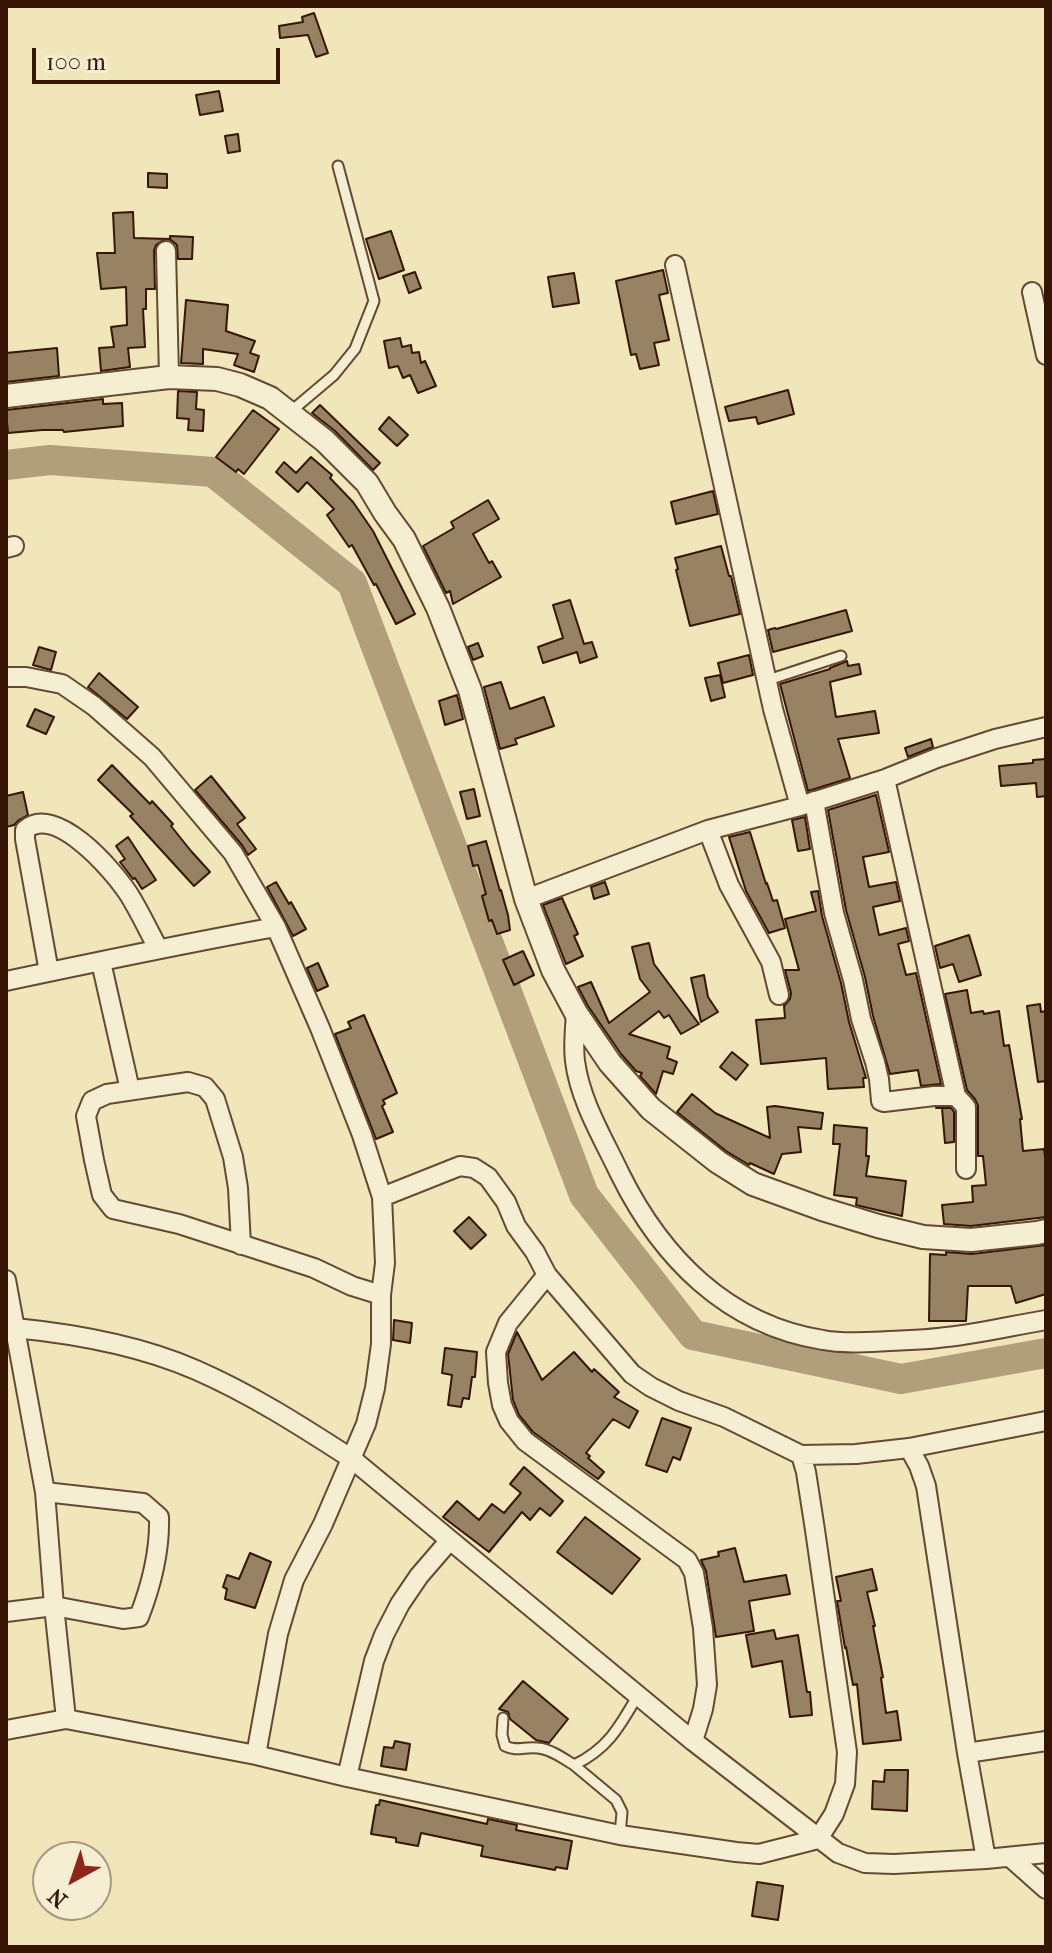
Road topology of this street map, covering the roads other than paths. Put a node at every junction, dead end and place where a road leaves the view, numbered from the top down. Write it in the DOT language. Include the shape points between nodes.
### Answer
graph roads {
  1 [pos="338,166"];
  2 [pos="166,251"];
  3 [pos="675,265"];
  4 [pos="1032,292"];
  5 [pos="1046,355"];
  6 [pos="169,377"];
  7 [pos="6,396"];
  8 [pos="289,413"];
  9 [pos="841,656"];
  10 [pos="6,677"];
  11 [pos="768,680"];
  12 [pos="1046,727"];
  13 [pos="885,779"];
  14 [pos="807,804"];
  15 [pos="708,830"];
  16 [pos="526,899"];
  17 [pos="276,927"];
  18 [pos="158,948"];
  19 [pos="101,962"];
  20 [pos="49,972"];
  21 [pos="6,981"];
  22 [pos="779,995"];
  23 [pos="576,1013"];
  24 [pos="130,1090"];
  25 [pos="956,1096"];
  26 [pos="966,1169"];
  27 [pos="382,1197"];
  28 [pos="1046,1231"];
  29 [pos="241,1245"];
  30 [pos="547,1275"];
  31 [pos="6,1280"];
  32 [pos="381,1295"];
  33 [pos="1046,1320"];
  34 [pos="11,1329"];
  35 [pos="1046,1421"];
  36 [pos="909,1448"];
  37 [pos="801,1455"];
  38 [pos="352,1459"];
  39 [pos="45,1492"];
  40 [pos="450,1540"];
  41 [pos="54,1606"];
  42 [pos="6,1612"];
  43 [pos="638,1695"];
  44 [pos="503,1718"];
  45 [pos="66,1719"];
  46 [pos="6,1730"];
  47 [pos="693,1741"];
  48 [pos="1046,1741"];
  49 [pos="967,1753"];
  50 [pos="256,1755"];
  51 [pos="574,1765"];
  52 [pos="347,1777"];
  53 [pos="620,1835"];
  54 [pos="818,1839"];
  55 [pos="1046,1853"];
  56 [pos="1010,1857"];
  57 [pos="986,1859"];
  58 [pos="1046,1889"];
  1 -- 8 [label="lane" via="374,301 355,349 334,375"];
  2 -- 6 [label="street"];
  3 -- 11 [label="street"];
  4 -- 5 [label="street"];
  6 -- 7 [label="street"];
  6 -- 8 [label="street" via="240,385"];
  8 -- 16 [label="street" via="367,483 404,539 438,608 470,690"];
  9 -- 11 [label="lane"];
  10 -- 17 [label="street" via="62,684 152,757 233,853"];
  11 -- 14 [label="street"];
  12 -- 13 [label="street" via="995,739"];
  13 -- 14 [label="street"];
  13 -- 25 [label="street"];
  14 -- 15 [label="street"];
  14 -- 25 [label="street" via="881,1101"];
  15 -- 16 [label="street"];
  15 -- 22 [label="street" via="729,885 771,962"];
  16 -- 23 [label="street"];
  17 -- 18 [label="street"];
  17 -- 27 [label="street" via="320,1028"];
  18 -- 19 [label="street"];
  18 -- 20 [label="street" via="128,892 80,840 57,826 34,824 25,830 25,839"];
  19 -- 20 [label="street"];
  19 -- 24 [label="street"];
  20 -- 21 [label="street"];
  23 -- 28 [label="street" via="651,1109 753,1184 923,1237 980,1240"];
  23 -- 33 [label="street" via="578,1080 634,1203 661,1242 705,1288 736,1309 774,1328 851,1342 940,1338"];
  24 -- 29 [label="street" via="188,1082 205,1087 215,1099 233,1157"];
  24 -- 29 [label="street" via="92,1101 86,1116 102,1195 113,1209"];
  25 -- 26 [label="street" via="966,1107"];
  27 -- 30 [label="street" via="460,1166 474,1168 488,1177 506,1202"];
  27 -- 32 [label="street"];
  29 -- 32 [label="street"];
  30 -- 37 [label="street" via="632,1374 679,1401"];
  30 -- 47 [label="street" via="508,1323 496,1352 502,1405 525,1441 687,1560 703,1628 707,1685"];
  31 -- 34 [label="street"];
  32 -- 38 [label="street" via="375,1388"];
  34 -- 38 [label="street" via="114,1343 193,1369 245,1393"];
  34 -- 39 [label="street"];
  35 -- 36 [label="street"];
  36 -- 37 [label="street"];
  36 -- 49 [label="street" via="926,1486"];
  37 -- 54 [label="street" via="847,1752 845,1784"];
  38 -- 40 [label="street"];
  38 -- 50 [label="street" via="294,1580 278,1634"];
  39 -- 41 [label="street"];
  39 -- 41 [label="street" via="143,1503 159,1517 155,1559 139,1617 123,1619"];
  40 -- 43 [label="street"];
  40 -- 52 [label="street" via="413,1585 384,1635"];
  41 -- 42 [label="street"];
  41 -- 45 [label="street"];
  43 -- 47 [label="street"];
  43 -- 51 [label="lane" via="599,1750"];
  44 -- 51 [label="lane" via="505,1746 536,1747"];
  45 -- 46 [label="street"];
  45 -- 50 [label="street"];
  47 -- 54 [label="street"];
  48 -- 49 [label="street"];
  49 -- 57 [label="street"];
  50 -- 52 [label="street"];
  51 -- 53 [label="lane" via="616,1800 622,1812"];
  52 -- 53 [label="street"];
  53 -- 54 [label="street" via="759,1854"];
  54 -- 57 [label="street" via="865,1863"];
  55 -- 56 [label="street"];
  56 -- 57 [label="street"];
  56 -- 58 [label="street"];
}
